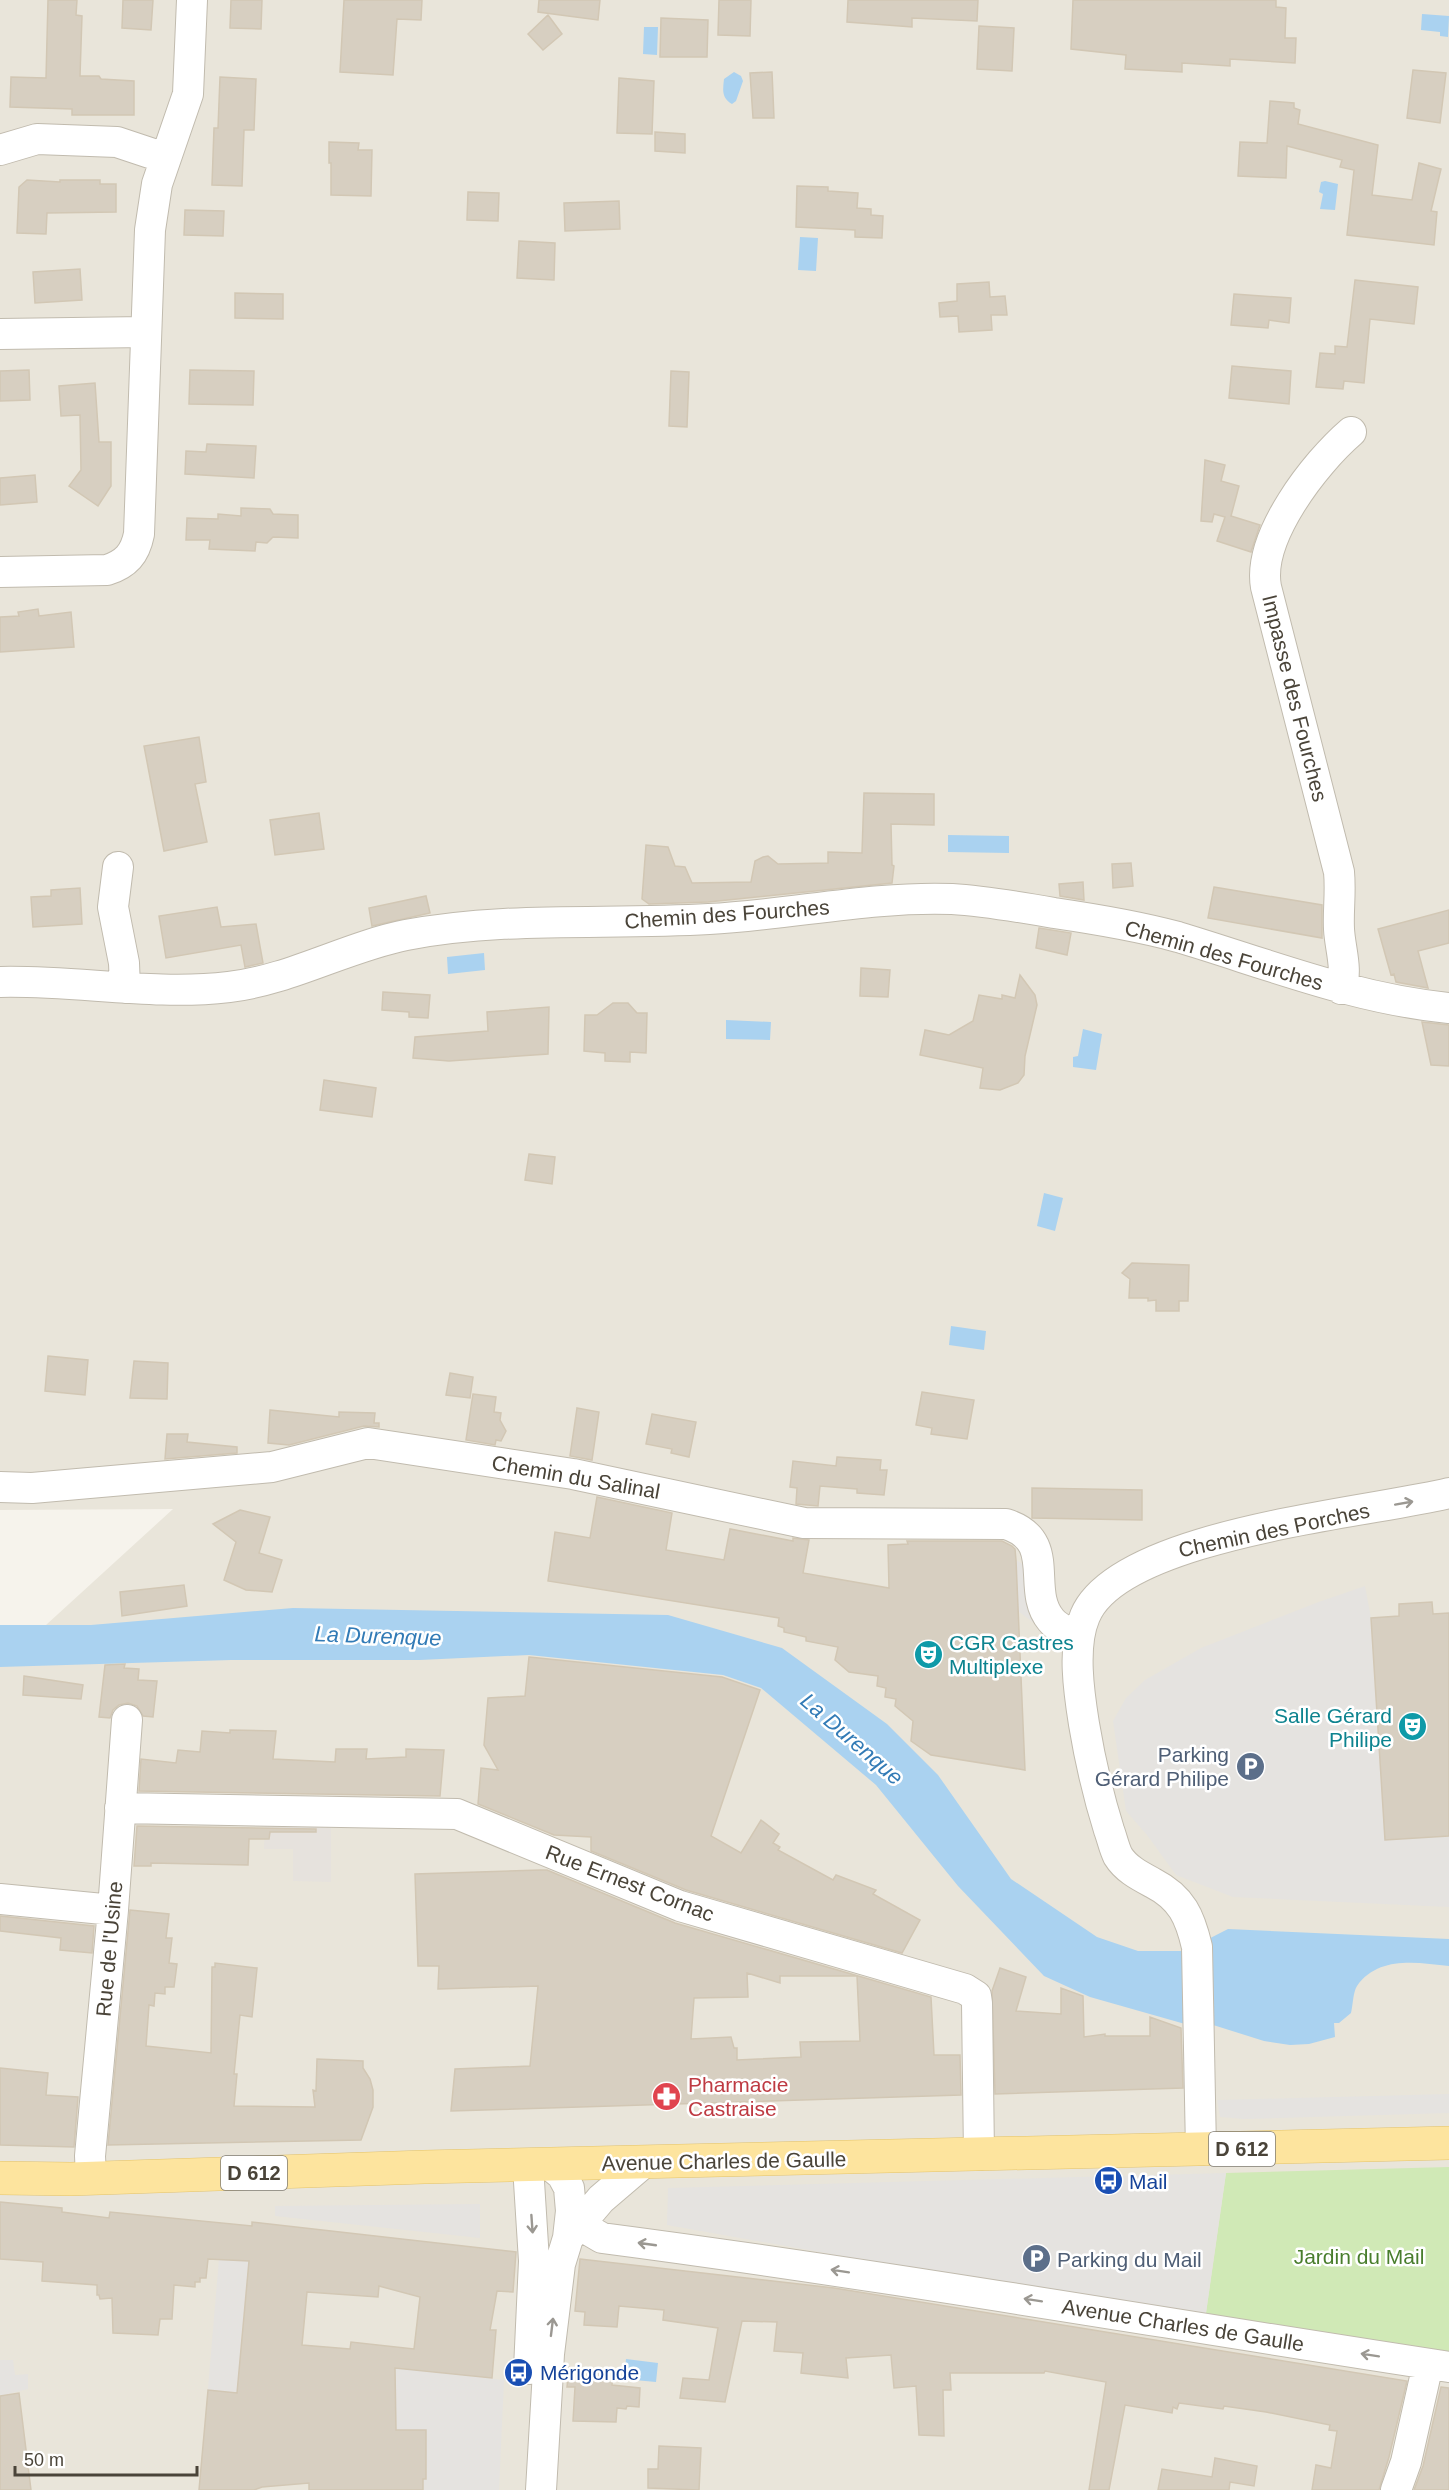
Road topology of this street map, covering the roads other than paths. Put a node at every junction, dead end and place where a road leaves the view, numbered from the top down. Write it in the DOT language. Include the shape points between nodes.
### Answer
graph roads {
  1 [pos="192,0"];
  2 [pos="0,150"];
  3 [pos="165,158"];
  4 [pos="145,332"];
  5 [pos="0,334"];
  6 [pos="1351,432"];
  7 [pos="0,572"];
  8 [pos="118,867"];
  9 [pos="0,982"];
  10 [pos="125,988"];
  11 [pos="1341,989"];
  12 [pos="1449,1008"];
  13 [pos="0,1487"];
  14 [pos="1449,1493"];
  15 [pos="1079,1637"];
  16 [pos="127,1720"];
  17 [pos="120,1808"];
  18 [pos="0,1899"];
  19 [pos="113,1910"];
  20 [pos="1449,2143"];
  21 [pos="1201,2150"];
  22 [pos="979,2155"];
  23 [pos="642,2164"];
  24 [pos="539,2165"];
  25 [pos="91,2177"];
  26 [pos="0,2178"];
  27 [pos="573,2223"];
  28 [pos="1439,2366"];
  29 [pos="523,2490"];
  30 [pos="541,2490"];
  31 [pos="1396,2490"];
  1 -- 3 [label="street" via="188,94"];
  2 -- 3 [label="street" via="37,139 117,142"];
  3 -- 4 [label="street" via="150,230"];
  4 -- 5 [label="street"];
  4 -- 7 [label="street" via="139,534 130,558 107,570"];
  6 -- 11 [label="street, Impasse des Fourches" via="1320,463 1286,513 1273,536 1264,570 1339,872 1339,928 1345,978"];
  8 -- 10 [label="street" via="113,907"];
  9 -- 10 [label="street, Chemin des Fourches"];
  10 -- 11 [label="street, Chemin des Fourches" via="188,990 248,984 367,944 454,928 706,919 857,903 952,899 1084,917 1172,936"];
  11 -- 12 [label="street, Chemin des Fourches"];
  13 -- 15 [label="street, Chemin du Salinal" via="32,1488 272,1467 368,1443 573,1474 804,1523 1006,1524 1021,1530 1034,1544 1048,1616"];
  15 -- 14 [label="street, Chemin des Porches, one-way" via="1084,1616 1096,1597 1136,1568 1176,1550"];
  15 -- 21 [label="street, Chemin des Porches" via="1078,1674 1088,1747 1118,1855 1133,1872 1171,1894 1190,1920 1197,1947"];
  16 -- 17 [label="street, Rue de l'Usine"];
  17 -- 19 [label="street, Rue de l'Usine"];
  17 -- 22 [label="street, Rue Ernest Cornac" via="458,1815 680,1906 965,1989 975,1996 977,2003"];
  18 -- 19 [label="street"];
  19 -- 25 [label="street, Rue de l'Usine"];
  20 -- 21 [label="main road, Avenue Charles de Gaulle / D 612"];
  21 -- 22 [label="main road, Avenue Charles de Gaulle / D 612"];
  22 -- 23 [label="main road, Avenue Charles de Gaulle / D 612"];
  23 -- 24 [label="main road, Avenue Charles de Gaulle / D 612"];
  23 -- 27 [label="street"];
  24 -- 25 [label="main road, Avenue Charles de Gaulle / D 612"];
  24 -- 27 [label="street" via="562,2175 569,2188"];
  24 -- 29 [label="street, one-way"];
  25 -- 26 [label="main road, Avenue Charles de Gaulle / D 612"];
  28 -- 27 [label="street, Avenue Charles de Gaulle, one-way" via="1027,2299 602,2238"];
  30 -- 27 [label="street, one-way" via="549,2354 560,2264"];
  28 -- 31 [label="street"];
}
